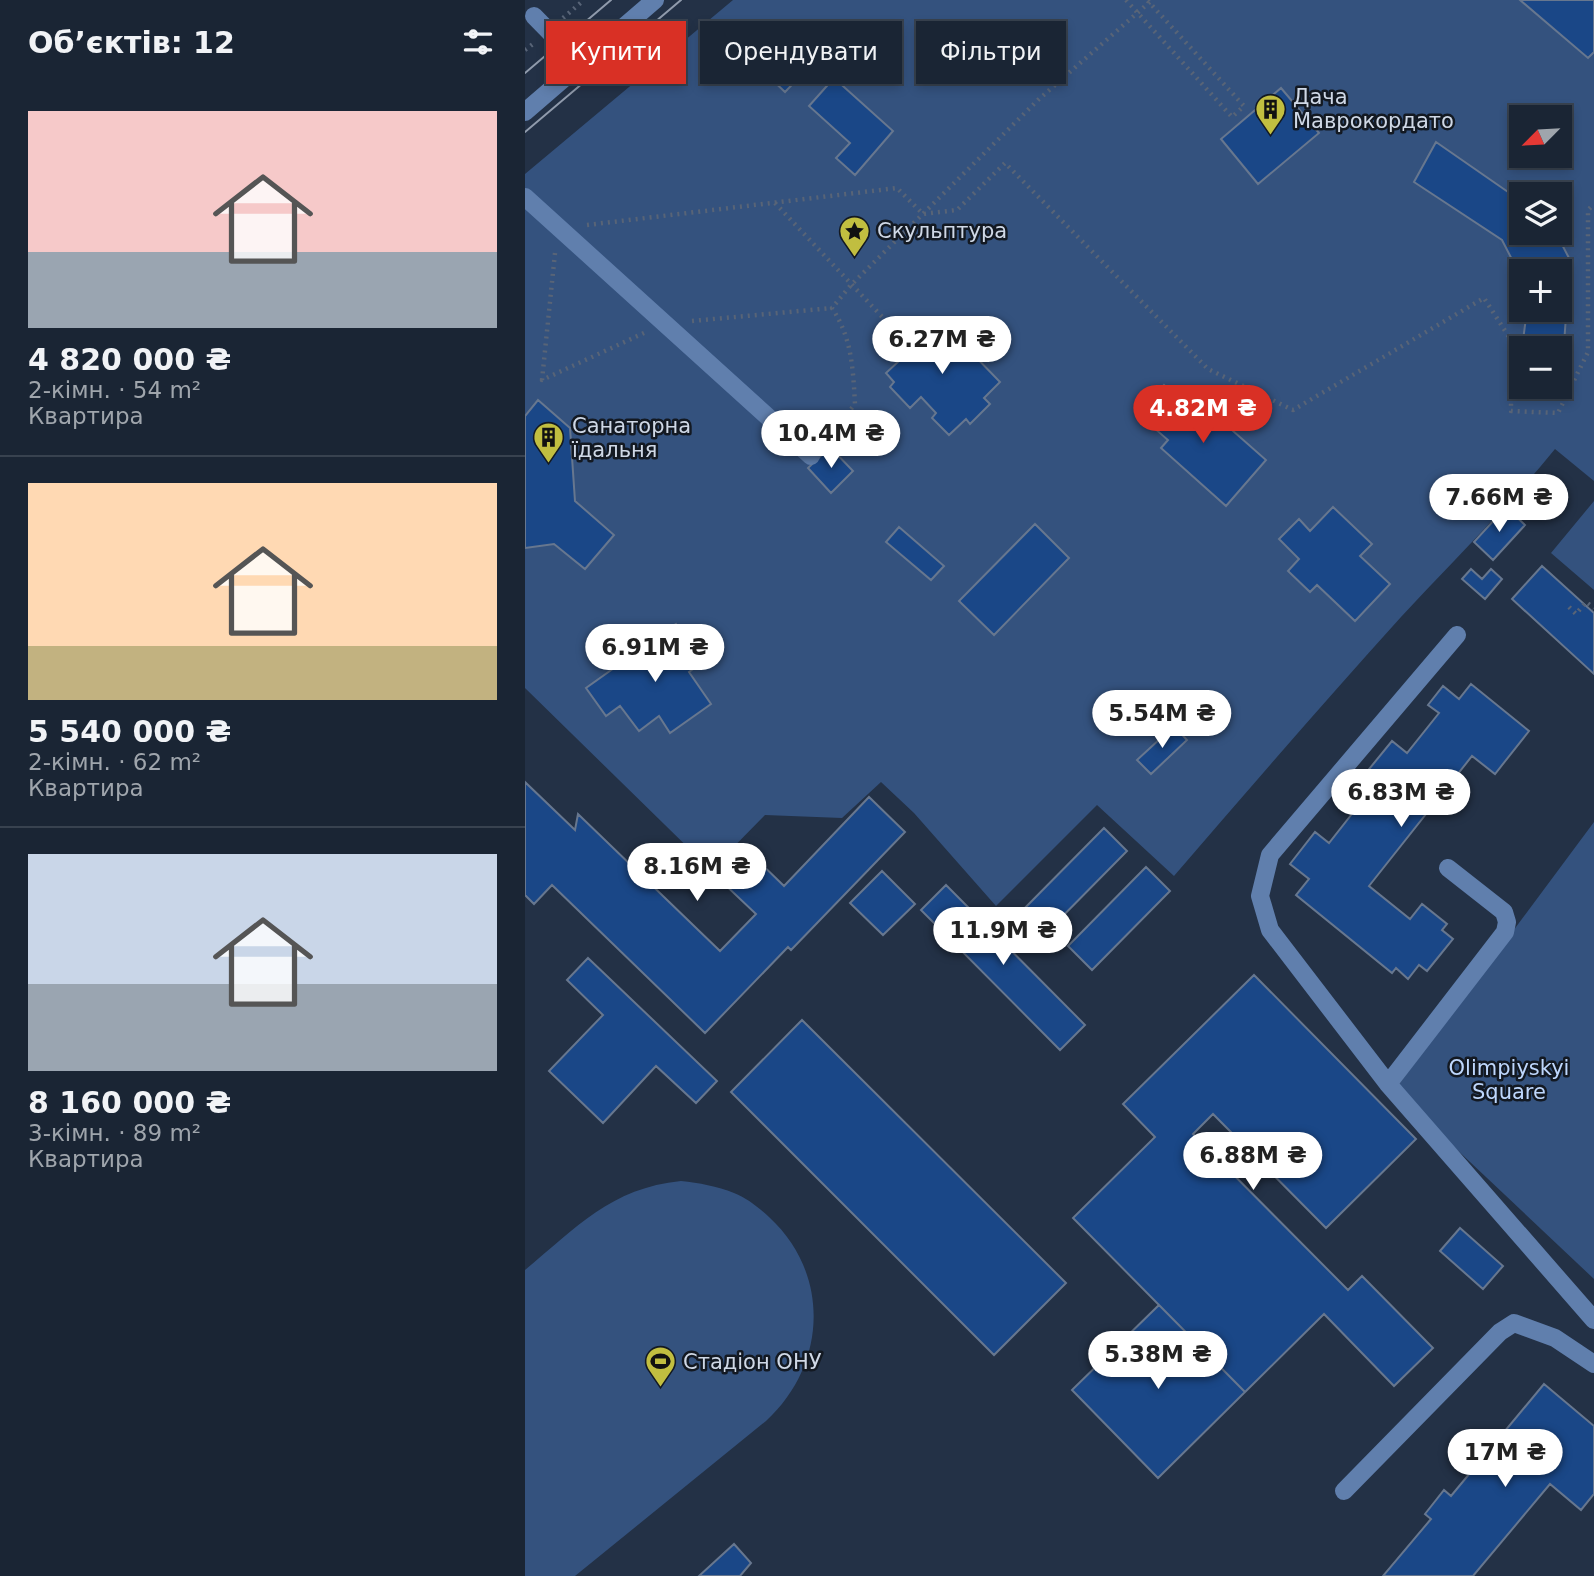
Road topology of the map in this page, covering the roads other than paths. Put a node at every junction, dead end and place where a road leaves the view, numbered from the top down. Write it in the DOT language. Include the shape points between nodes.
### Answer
graph roads {
  1 [pos="655,0"];
  2 [pos="534,16"];
  3 [pos="631,21"];
  4 [pos="546,28"];
  5 [pos="558,84"];
  6 [pos="525,112"];
  7 [pos="525,197"];
  8 [pos="811,456"];
  9 [pos="1457,635"];
  10 [pos="1448,867"];
  11 [pos="1388,1084"];
  12 [pos="1594,1320"];
  13 [pos="1594,1364"];
  14 [pos="1344,1491"];
  1 -- 3 [label="street"];
  2 -- 4 [label="street"];
  5 -- 6 [label="street"];
  7 -- 8 [label="street"];
  9 -- 11 [label="street" via="1270,855 1260,896 1270,930"];
  10 -- 11 [label="street" via="1504,912 1505,932"];
  11 -- 12 [label="street"];
  13 -- 14 [label="street" via="1555,1338 1514,1323"];
}
